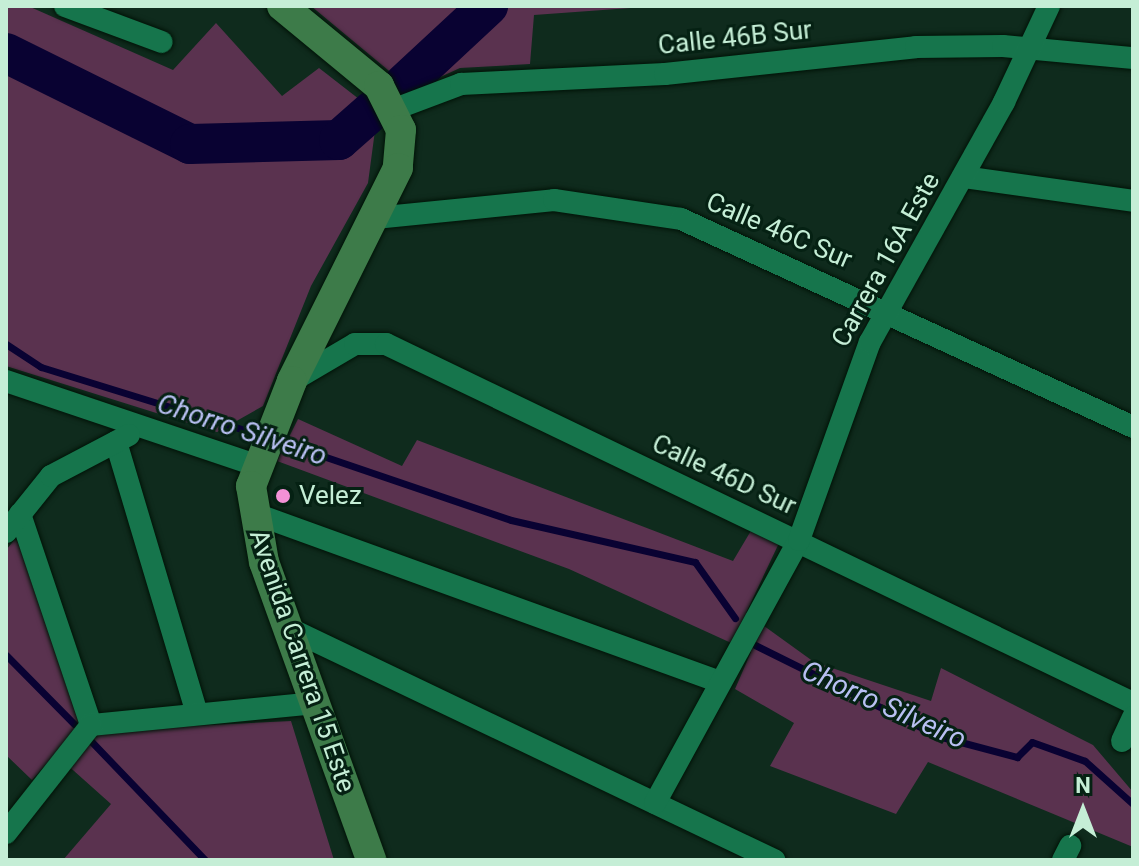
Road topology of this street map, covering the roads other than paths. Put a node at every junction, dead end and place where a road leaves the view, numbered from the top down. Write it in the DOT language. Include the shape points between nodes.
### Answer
graph roads {
  1 [pos="65,6"];
  2 [pos="282,6"];
  3 [pos="1049,6"];
  4 [pos="162,42"];
  5 [pos="1031,48"];
  6 [pos="1133,58"];
  7 [pos="395,109"];
  8 [pos="963,177"];
  9 [pos="1133,201"];
  10 [pos="375,218"];
  11 [pos="887,309"];
  12 [pos="6,381"];
  13 [pos="292,381"];
  14 [pos="1133,427"];
  15 [pos="141,429"];
  16 [pos="116,442"];
  17 [pos="259,458"];
  18 [pos="253,513"];
  19 [pos="13,523"];
  20 [pos="799,540"];
  21 [pos="288,628"];
  22 [pos="720,682"];
  23 [pos="315,703"];
  24 [pos="1133,703"];
  25 [pos="197,713"];
  26 [pos="1133,717"];
  27 [pos="91,725"];
  28 [pos="1122,741"];
  29 [pos="655,803"];
  30 [pos="6,833"];
  31 [pos="371,860"];
  32 [pos="774,860"];
  1 -- 4 [label="street"];
  2 -- 7 [label="main road" via="379,86"];
  3 -- 5 [label="street, Carrera 16A Este"];
  5 -- 6 [label="street, Calle 46B Sur"];
  5 -- 7 [label="street, Calle 46B Sur" via="945,45 665,74 461,84"];
  5 -- 8 [label="street, Carrera 16A Este"];
  7 -- 10 [label="main road, Avenida Carrera 15 Este" via="402,149"];
  8 -- 9 [label="street"];
  8 -- 11 [label="street, Carrera 16A Este"];
  10 -- 11 [label="street, Calle 46C Sur" via="554,200 618,205 711,230"];
  10 -- 13 [label="main road, Avenida Carrera 15 Este"];
  11 -- 14 [label="street, Calle 46C Sur"];
  11 -- 20 [label="street, Carrera 16A Este" via="860,362"];
  12 -- 15 [label="street"];
  13 -- 17 [label="main road, Avenida Carrera 15 Este"];
  13 -- 20 [label="street, Calle 46D Sur" via="355,344 386,344"];
  15 -- 16 [label="street"];
  15 -- 17 [label="street"];
  16 -- 19 [label="street" via="51,476"];
  16 -- 25 [label="street"];
  17 -- 18 [label="main road, Avenida Carrera 15 Este"];
  18 -- 21 [label="main road, Avenida Carrera 15 Este"];
  18 -- 22 [label="street"];
  19 -- 27 [label="street"];
  20 -- 22 [label="street, Carrera 16A Este"];
  20 -- 24 [label="street, Calle 46D Sur"];
  21 -- 23 [label="main road, Avenida Carrera 15 Este"];
  21 -- 29 [label="street"];
  22 -- 29 [label="street, Carrera 16A Este"];
  23 -- 25 [label="street"];
  23 -- 31 [label="main road, Avenida Carrera 15 Este"];
  25 -- 27 [label="street"];
  26 -- 28 [label="street"];
  27 -- 30 [label="street"];
  29 -- 32 [label="street"];
}
